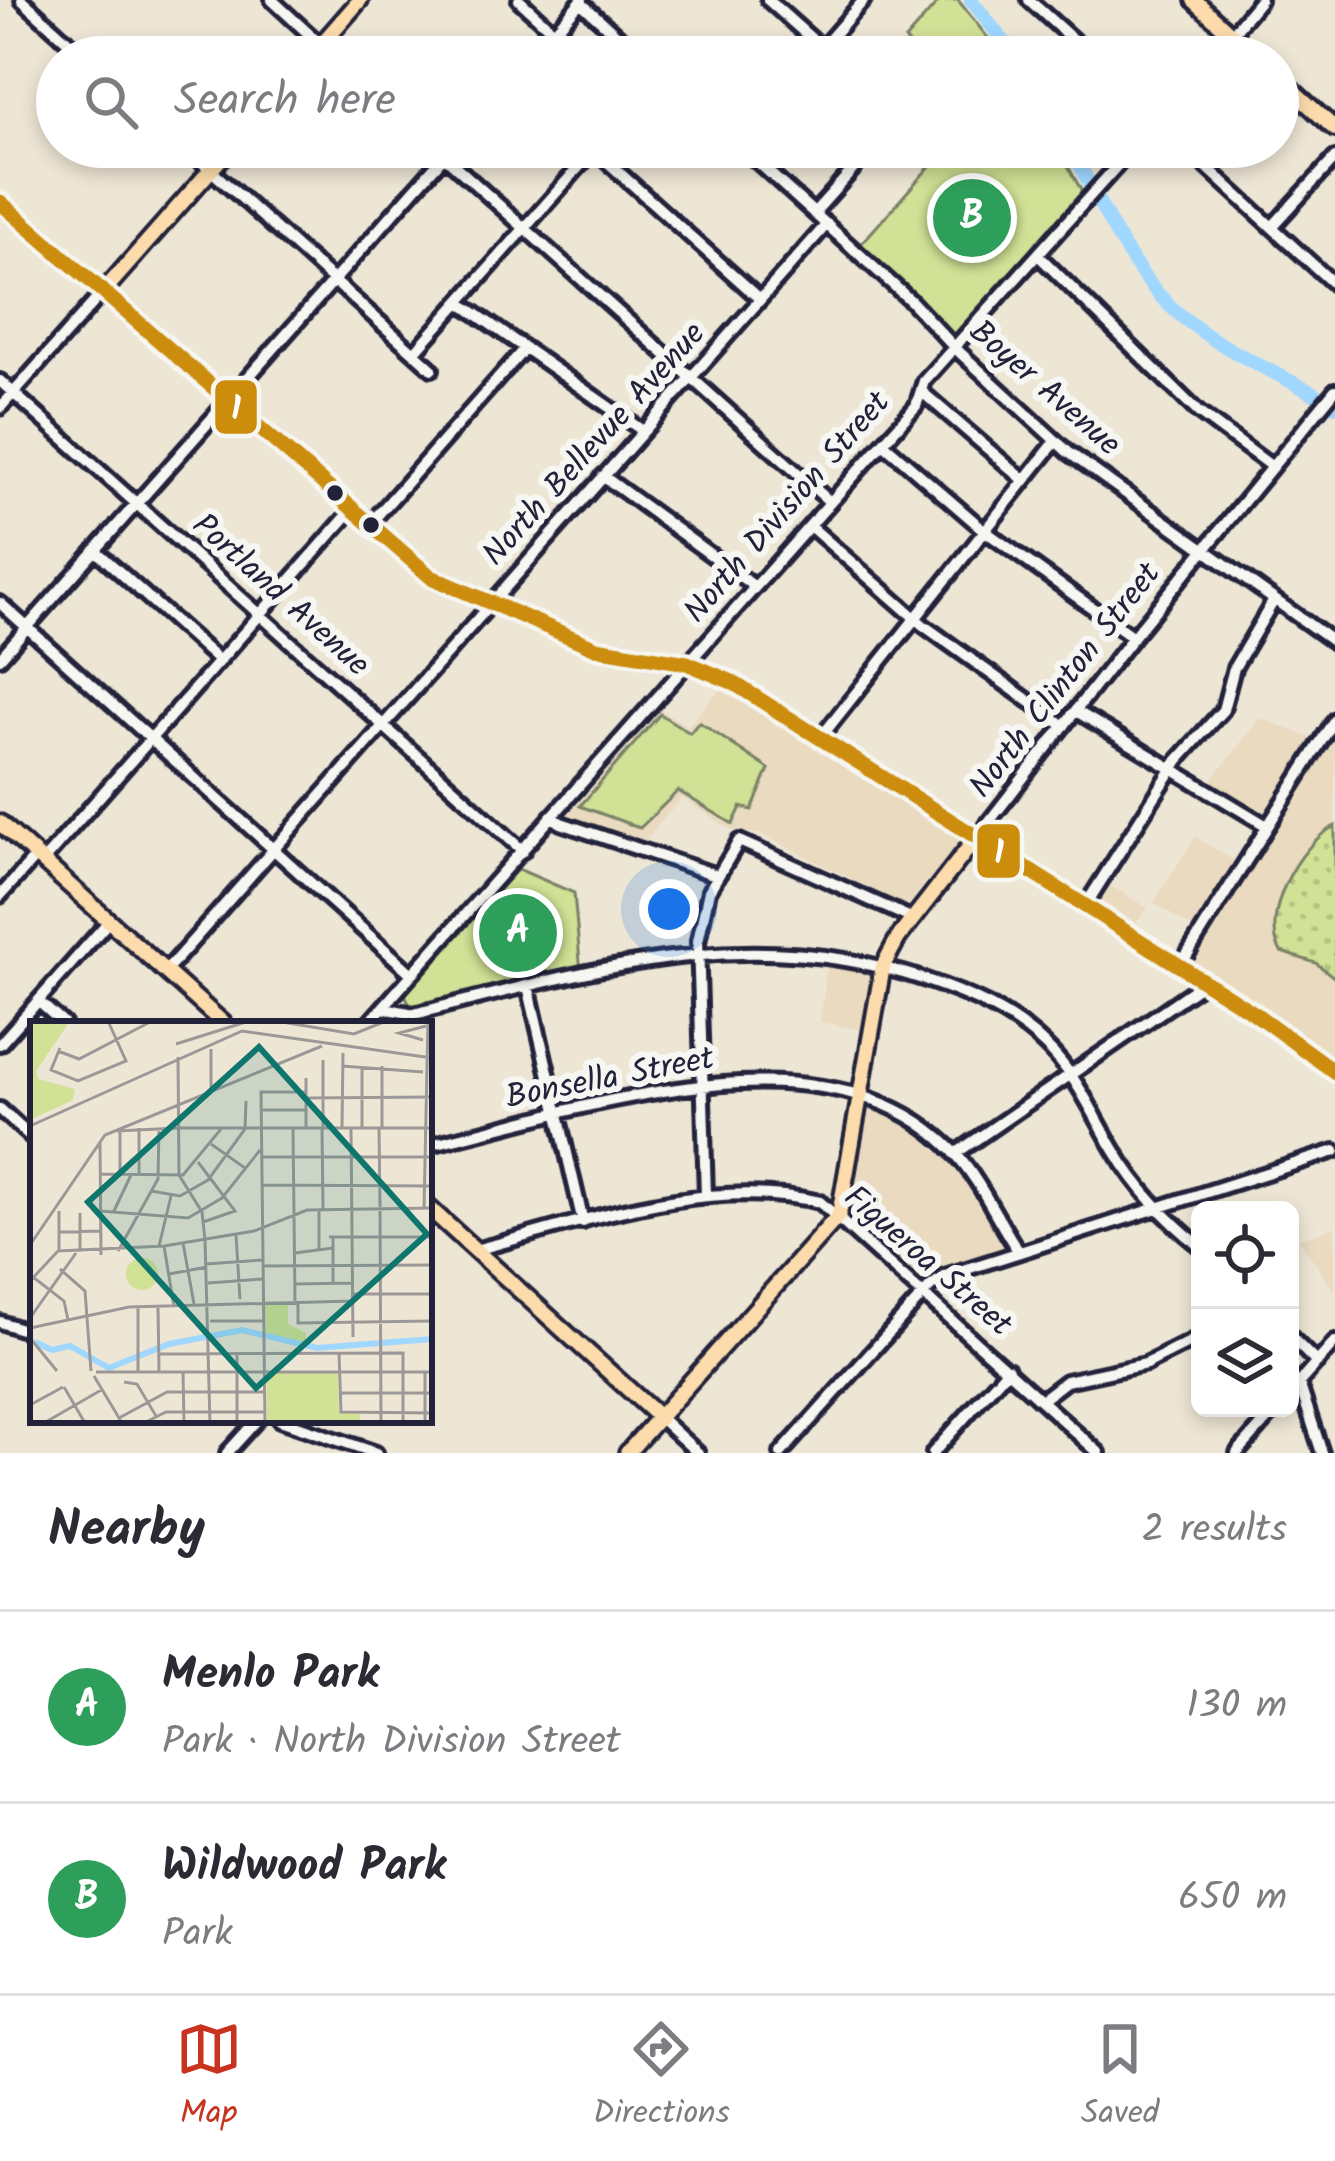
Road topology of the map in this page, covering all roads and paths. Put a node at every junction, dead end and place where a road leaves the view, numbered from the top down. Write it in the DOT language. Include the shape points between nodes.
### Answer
graph roads {
  1 [pos="22,0"];
  2 [pos="272,0"];
  3 [pos="361,0"];
  4 [pos="519,0"];
  5 [pos="768,0"];
  6 [pos="864,0"];
  7 [pos="1030,0"];
  8 [pos="1194,0"];
  9 [pos="1260,0"];
  10 [pos="581,1"];
  11 [pos="554,32"];
  12 [pos="1232,34"];
  13 [pos="62,36"];
  14 [pos="303,36"];
  15 [pos="329,36"];
  16 [pos="550,36"];
  17 [pos="618,36"];
  18 [pos="809,36"];
  19 [pos="838,36"];
  20 [pos="1069,36"];
  21 [pos="1299,96"];
  22 [pos="1335,129"];
  23 [pos="1335,158"];
  24 [pos="209,168"];
  25 [pos="429,168"];
  26 [pos="463,168"];
  27 [pos="575,168"];
  28 [pos="614,168"];
  29 [pos="764,168"];
  30 [pos="854,168"];
  31 [pos="1115,168"];
  32 [pos="1208,168"];
  33 [pos="211,170"];
  34 [pos="0,202"];
  35 [pos="814,213"];
  36 [pos="826,224"];
  37 [pos="1272,227"];
  38 [pos="525,228"];
  39 [pos="1038,255"];
  40 [pos="334,280"];
  41 [pos="1335,285"];
  42 [pos="103,292"];
  43 [pos="760,299"];
  44 [pos="459,302"];
  45 [pos="525,348"];
  46 [pos="955,348"];
  47 [pos="414,352"];
  48 [pos="432,368"];
  49 [pos="691,377"];
  50 [pos="0,381"];
  51 [pos="921,391"];
  52 [pos="1334,391"];
  53 [pos="14,393"];
  54 [pos="227,401"];
  55 [pos="0,408"];
  56 [pos="644,431"];
  57 [pos="1056,442"];
  58 [pos="884,443"];
  59 [pos="1271,466"];
  60 [pos="604,476"];
  61 [pos="1024,480"];
  62 [pos="830,502"];
  63 [pos="137,504"];
  64 [pos="352,510"];
  65 [pos="369,525"];
  66 [pos="810,526"];
  67 [pos="985,531"];
  68 [pos="95,550"];
  69 [pos="1205,550"];
  70 [pos="755,587"];
  71 [pos="1274,600"];
  72 [pos="0,603"];
  73 [pos="490,604"];
  74 [pos="260,614"];
  75 [pos="915,618"];
  76 [pos="27,628"];
  77 [pos="1133,637"];
  78 [pos="1335,643"];
  79 [pos="0,658"];
  80 [pos="219,661"];
  81 [pos="687,663"];
  82 [pos="1076,711"];
  83 [pos="1335,719"];
  84 [pos="383,725"];
  85 [pos="1064,725"];
  86 [pos="820,737"];
  87 [pos="150,739"];
  88 [pos="1172,769"];
  89 [pos="551,816"];
  90 [pos="0,823"];
  91 [pos="1267,826"];
  92 [pos="977,837"];
  93 [pos="273,849"];
  94 [pos="523,850"];
  95 [pos="40,858"];
  96 [pos="716,875"];
  97 [pos="0,896"];
  98 [pos="1085,906"];
  99 [pos="913,919"];
  100 [pos="109,921"];
  101 [pos="697,953"];
  102 [pos="883,966"];
  103 [pos="1180,966"];
  104 [pos="166,971"];
  105 [pos="412,974"];
  106 [pos="1204,982"];
  107 [pos="528,986"];
  108 [pos="38,1001"];
  109 [pos="382,1008"];
  110 [pos="61,1021"];
  111 [pos="221,1021"];
  112 [pos="371,1021"];
  113 [pos="0,1043"];
  114 [pos="1335,1072"];
  115 [pos="1071,1076"];
  116 [pos="700,1084"];
  117 [pos="859,1095"];
  118 [pos="0,1109"];
  119 [pos="558,1115"];
  120 [pos="30,1136"];
  121 [pos="432,1144"];
  122 [pos="1335,1151"];
  123 [pos="956,1154"];
  124 [pos="706,1195"];
  125 [pos="1158,1208"];
  126 [pos="432,1211"];
  127 [pos="838,1214"];
  128 [pos="583,1222"];
  129 [pos="1191,1238"];
  130 [pos="475,1250"];
  131 [pos="1018,1252"];
  132 [pos="924,1293"];
  133 [pos="0,1322"];
  134 [pos="30,1332"];
  135 [pos="1191,1342"];
  136 [pos="1335,1342"];
  137 [pos="1299,1345"];
  138 [pos="1317,1363"];
  139 [pos="1008,1369"];
  140 [pos="1299,1383"];
  141 [pos="1041,1400"];
  142 [pos="1299,1400"];
  143 [pos="1268,1417"];
  144 [pos="660,1418"];
  145 [pos="254,1423"];
  146 [pos="289,1423"];
  147 [pos="1092,1451"];
  148 [pos="227,1453"];
  149 [pos="375,1453"];
  150 [pos="627,1453"];
  151 [pos="698,1453"];
  152 [pos="781,1453"];
  153 [pos="932,1453"];
  154 [pos="1237,1453"];
  155 [pos="1322,1453"];
  1 -- 13 [label="street"];
  2 -- 14 [label="street"];
  3 -- 15 [label="main road"];
  4 -- 11 [label="street"];
  5 -- 18 [label="street"];
  6 -- 19 [label="street"];
  7 -- 20 [label="street"];
  8 -- 12 [label="main road"];
  9 -- 12 [label="street"];
  10 -- 11 [label="street"];
  10 -- 17 [label="street"];
  11 -- 16 [label="street"];
  21 -- 22 [label="main road"];
  23 -- 37 [label="street"];
  24 -- 33 [label="street"];
  25 -- 40 [label="street"];
  26 -- 38 [label="street"];
  27 -- 38 [label="street"];
  28 -- 43 [label="street"];
  29 -- 35 [label="street, Boyer Avenue"];
  30 -- 35 [label="street"];
  31 -- 39 [label="street, North Division Street"];
  32 -- 37 [label="street"];
  33 -- 40 [label="street"];
  33 -- 42 [label="main road"];
  34 -- 42 [label="main road"];
  35 -- 36 [label="street, Boyer Avenue"];
  36 -- 43 [label="street, North Bellevue Avenue"];
  36 -- 46 [label="street, Boyer Avenue"];
  37 -- 41 [label="street"];
  38 -- 44 [label="street"];
  38 -- 49 [label="street"];
  39 -- 46 [label="street, North Division Street"];
  39 -- 59 [label="street" via="1198,412"];
  40 -- 47 [label="street"];
  40 -- 54 [label="street"];
  42 -- 53 [label="street"];
  42 -- 54 [label="main road"];
  43 -- 49 [label="street, North Bellevue Avenue"];
  44 -- 45 [label="street"];
  44 -- 47 [label="street"];
  45 -- 56 [label="street"];
  45 -- 65 [label="street"];
  46 -- 51 [label="street, North Division Street"];
  46 -- 57 [label="street, Boyer Avenue"];
  47 -- 48 [label="street"];
  49 -- 56 [label="street, North Bellevue Avenue"];
  49 -- 62 [label="street"];
  50 -- 53 [label="street, Portland Avenue"];
  51 -- 58 [label="street, North Division Street"];
  51 -- 61 [label="street"];
  52 -- 59 [label="street, North Clinton Street"];
  53 -- 55 [label="street"];
  53 -- 63 [label="street, Portland Avenue"];
  54 -- 63 [label="street"];
  54 -- 64 [label="main road"];
  56 -- 60 [label="street, North Bellevue Avenue"];
  57 -- 61 [label="street"];
  57 -- 69 [label="street, Boyer Avenue"];
  58 -- 62 [label="street, North Division Street"];
  58 -- 67 [label="street"];
  59 -- 69 [label="street, North Clinton Street"];
  60 -- 70 [label="street"];
  60 -- 73 [label="street, North Bellevue Avenue"];
  61 -- 67 [label="street"];
  62 -- 66 [label="street, North Division Street"];
  63 -- 68 [label="street"];
  63 -- 74 [label="street, Portland Avenue"];
  64 -- 65 [label="main road"];
  64 -- 74 [label="street"];
  65 -- 73 [label="main road" via="431,577"];
  66 -- 70 [label="street, North Division Street"];
  66 -- 75 [label="street"];
  67 -- 75 [label="street"];
  67 -- 77 [label="street"];
  68 -- 76 [label="street"];
  68 -- 80 [label="street"];
  69 -- 71 [label="street, Boyer Avenue"];
  69 -- 77 [label="street, North Clinton Street"];
  70 -- 81 [label="street, North Division Street"];
  71 -- 78 [label="street, Boyer Avenue"];
  71 -- 88 [label="street" via="1234,668 1223,710"];
  72 -- 76 [label="street"];
  73 -- 81 [label="main road" via="596,648"];
  73 -- 84 [label="street, North Bellevue Avenue"];
  74 -- 80 [label="street"];
  74 -- 84 [label="street, Portland Avenue"];
  75 -- 85 [label="street"];
  75 -- 86 [label="street"];
  76 -- 79 [label="street"];
  76 -- 87 [label="street"];
  77 -- 82 [label="street, North Clinton Street"];
  80 -- 87 [label="street"];
  81 -- 86 [label="main road"];
  81 -- 89 [label="street, North Division Street"];
  82 -- 85 [label="street, North Clinton Street"];
  82 -- 88 [label="street"];
  83 -- 91 [label="street"];
  84 -- 93 [label="street, North Bellevue Avenue"];
  84 -- 94 [label="street, Portland Avenue"];
  85 -- 92 [label="street, North Clinton Street"];
  86 -- 92 [label="main road"];
  87 -- 93 [label="street"];
  87 -- 95 [label="street"];
  88 -- 91 [label="street"];
  88 -- 98 [label="street"];
  89 -- 94 [label="street, North Division Street"];
  89 -- 96 [label="street"];
  90 -- 95 [label="main road"];
  91 -- 103 [label="street"];
  92 -- 98 [label="main road"];
  92 -- 99 [label="main road, North Clinton Street"];
  93 -- 104 [label="street, North Bellevue Avenue"];
  93 -- 105 [label="street"];
  94 -- 105 [label="street, North Division Street"];
  95 -- 97 [label="street"];
  95 -- 100 [label="main road"];
  96 -- 99 [label="street" via="739,842"];
  96 -- 101 [label="street"];
  98 -- 103 [label="main road"];
  99 -- 102 [label="main road, North Clinton Street"];
  100 -- 104 [label="main road"];
  100 -- 108 [label="street"];
  101 -- 102 [label="street" via="782,951"];
  101 -- 107 [label="street"];
  101 -- 116 [label="street"];
  102 -- 115 [label="street" via="1000,1010"];
  102 -- 117 [label="main road, North Clinton Street"];
  103 -- 106 [label="main road"];
  104 -- 111 [label="main road"];
  105 -- 109 [label="street, North Division Street"];
  106 -- 114 [label="main road"];
  106 -- 115 [label="street"];
  107 -- 109 [label="street" via="414,1014"];
  107 -- 119 [label="street"];
  108 -- 110 [label="street"];
  108 -- 113 [label="street"];
  109 -- 112 [label="street, North Division Street"];
  115 -- 123 [label="street"];
  115 -- 125 [label="street"];
  116 -- 117 [label="street, Bonsella Street" via="773,1082"];
  116 -- 119 [label="street, Bonsella Street"];
  116 -- 124 [label="street"];
  117 -- 123 [label="street, Bonsella Street" via="916,1120"];
  117 -- 127 [label="main road, North Clinton Street"];
  118 -- 120 [label="street"];
  119 -- 121 [label="street, Bonsella Street"];
  119 -- 128 [label="street"];
  122 -- 125 [label="street"];
  123 -- 131 [label="street, Bonsella Street"];
  124 -- 127 [label="street, Figueroa Street" via="806,1199"];
  124 -- 128 [label="street, Figueroa Street"];
  125 -- 129 [label="street"];
  125 -- 131 [label="street"];
  126 -- 130 [label="main road"];
  127 -- 132 [label="street, Figueroa Street"];
  127 -- 144 [label="main road"];
  128 -- 130 [label="street, Figueroa Street"];
  130 -- 144 [label="main road"];
  131 -- 132 [label="street" via="945,1276"];
  132 -- 139 [label="street, Figueroa Street"];
  132 -- 152 [label="street"];
  133 -- 134 [label="street"];
  135 -- 141 [label="street" via="1146,1364 1079,1376"];
  136 -- 138 [label="street"];
  137 -- 138 [label="street"];
  138 -- 140 [label="street"];
  139 -- 141 [label="street, Figueroa Street"];
  139 -- 153 [label="street"];
  141 -- 147 [label="street, Figueroa Street"];
  142 -- 155 [label="street"];
  143 -- 154 [label="street"];
  144 -- 150 [label="main road"];
  144 -- 151 [label="street"];
  145 -- 148 [label="street"];
  146 -- 149 [label="street"];
}
